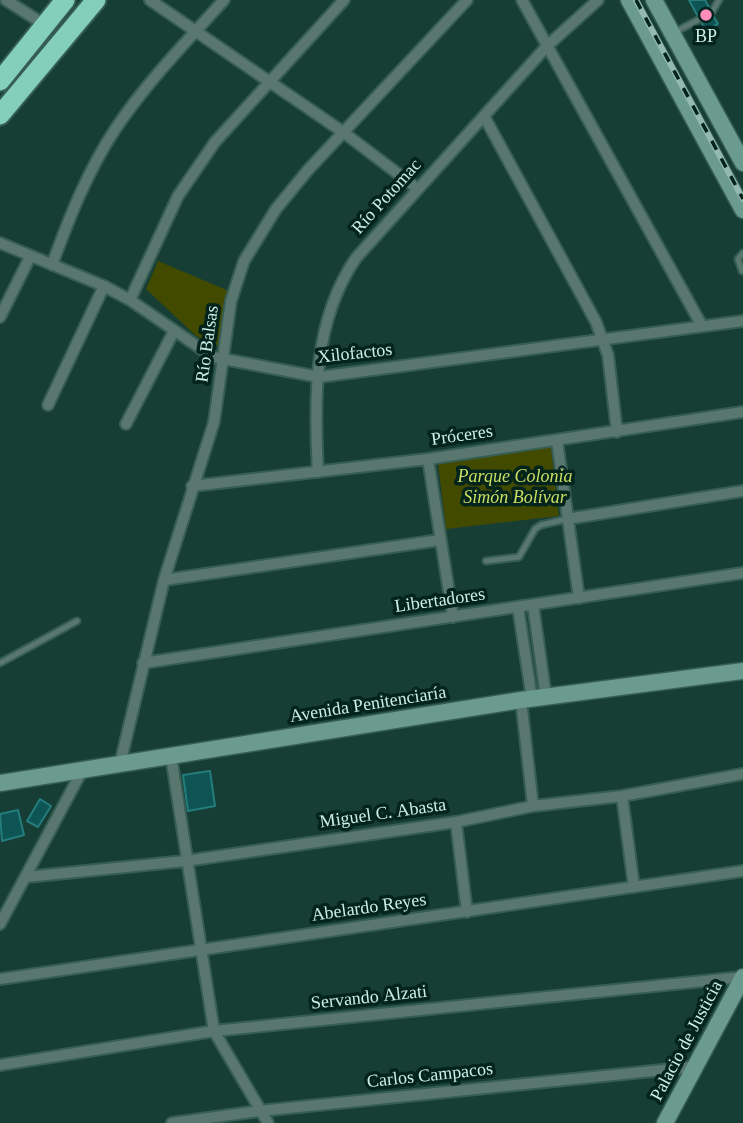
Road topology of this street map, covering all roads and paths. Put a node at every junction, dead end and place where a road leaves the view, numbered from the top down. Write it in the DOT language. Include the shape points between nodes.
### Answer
graph roads {
  1 [pos="6,0"];
  2 [pos="65,0"];
  3 [pos="96,0"];
  4 [pos="150,0"];
  5 [pos="224,0"];
  6 [pos="344,0"];
  7 [pos="467,0"];
  8 [pos="522,0"];
  9 [pos="598,0"];
  10 [pos="629,0"];
  11 [pos="654,0"];
  12 [pos="719,0"];
  13 [pos="712,12"];
  14 [pos="700,19"];
  15 [pos="45,25"];
  16 [pos="195,31"];
  17 [pos="672,33"];
  18 [pos="547,46"];
  19 [pos="0,81"];
  20 [pos="270,81"];
  21 [pos="0,115"];
  22 [pos="484,116"];
  23 [pos="342,132"];
  24 [pos="743,163"];
  25 [pos="418,189"];
  26 [pos="743,210"];
  27 [pos="0,243"];
  28 [pos="743,253"];
  29 [pos="30,257"];
  30 [pos="52,265"];
  31 [pos="742,271"];
  32 [pos="104,285"];
  33 [pos="130,300"];
  34 [pos="0,317"];
  35 [pos="743,321"];
  36 [pos="702,327"];
  37 [pos="174,331"];
  38 [pos="604,340"];
  39 [pos="224,361"];
  40 [pos="319,377"];
  41 [pos="48,405"];
  42 [pos="740,410"];
  43 [pos="126,424"];
  44 [pos="617,432"];
  45 [pos="557,441"];
  46 [pos="428,458"];
  47 [pos="318,472"];
  48 [pos="192,486"];
  49 [pos="743,491"];
  50 [pos="567,519"];
  51 [pos="440,540"];
  52 [pos="486,561"];
  53 [pos="743,573"];
  54 [pos="164,580"];
  55 [pos="579,598"];
  56 [pos="533,605"];
  57 [pos="518,607"];
  58 [pos="453,617"];
  59 [pos="77,621"];
  60 [pos="0,663"];
  61 [pos="143,663"];
  62 [pos="743,671"];
  63 [pos="533,699"];
  64 [pos="171,756"];
  65 [pos="120,764"];
  66 [pos="83,769"];
  67 [pos="743,774"];
  68 [pos="0,783"];
  69 [pos="622,796"];
  70 [pos="533,806"];
  71 [pos="456,821"];
  72 [pos="186,861"];
  73 [pos="743,871"];
  74 [pos="26,877"];
  75 [pos="634,887"];
  76 [pos="467,912"];
  77 [pos="0,924"];
  78 [pos="201,951"];
  79 [pos="743,977"];
  80 [pos="0,979"];
  81 [pos="214,1031"];
  82 [pos="0,1065"];
  83 [pos="692,1067"];
  84 [pos="259,1111"];
  85 [pos="172,1123"];
  86 [pos="268,1123"];
  87 [pos="665,1123"];
  1 -- 15 [label="street"];
  2 -- 15 [label="highway"];
  3 -- 21 [label="highway"];
  4 -- 16 [label="street"];
  5 -- 16 [label="street"];
  6 -- 20 [label="street"];
  7 -- 23 [label="street, Río Balsas"];
  8 -- 18 [label="street"];
  9 -- 18 [label="street, Río Potomac"];
  10 -- 26 [label="street"];
  11 -- 17 [label="street"];
  12 -- 13 [label="lane"];
  14 -- 17 [label="lane"];
  15 -- 19 [label="highway"];
  16 -- 20 [label="street"];
  16 -- 30 [label="street" via="114,130 81,193"];
  17 -- 24 [label="street"];
  18 -- 22 [label="street, Río Potomac"];
  18 -- 36 [label="street"];
  20 -- 23 [label="street"];
  20 -- 33 [label="street" via="215,142 178,196"];
  22 -- 25 [label="street, Río Potomac"];
  22 -- 38 [label="street"];
  23 -- 25 [label="street"];
  23 -- 39 [label="street, Río Balsas" via="276,209 244,261 231,301"];
  25 -- 40 [label="street, Río Potomac" via="344,276 321,337"];
  27 -- 29 [label="street, Xilofactos"];
  28 -- 31 [label="lane" via="738,259"];
  29 -- 30 [label="street, Xilofactos"];
  29 -- 34 [label="street"];
  30 -- 32 [label="street, Xilofactos"];
  32 -- 33 [label="street, Xilofactos"];
  32 -- 41 [label="street"];
  33 -- 37 [label="street, Xilofactos"];
  35 -- 36 [label="street, Xilofactos"];
  36 -- 38 [label="street, Xilofactos"];
  37 -- 39 [label="street, Xilofactos" via="197,349"];
  37 -- 43 [label="street"];
  38 -- 40 [label="street, Xilofactos"];
  38 -- 44 [label="street"];
  39 -- 40 [label="street, Xilofactos"];
  39 -- 48 [label="street, Río Balsas" via="208,447"];
  40 -- 47 [label="street, Río Potomac" via="315,422"];
  42 -- 44 [label="street, Próceres"];
  44 -- 45 [label="street, Próceres"];
  45 -- 46 [label="street, Próceres"];
  45 -- 50 [label="street"];
  46 -- 47 [label="street, Próceres"];
  46 -- 51 [label="street"];
  47 -- 48 [label="street, Próceres"];
  48 -- 54 [label="street, Río Balsas"];
  49 -- 50 [label="street"];
  50 -- 52 [label="lane" via="541,525 519,557"];
  50 -- 55 [label="street"];
  51 -- 54 [label="street"];
  51 -- 58 [label="street"];
  53 -- 55 [label="street, Libertadores"];
  54 -- 61 [label="street, Río Balsas"];
  55 -- 56 [label="street, Libertadores"];
  56 -- 57 [label="street, Libertadores"];
  56 -- 63 [label="street"];
  57 -- 58 [label="street, Libertadores"];
  57 -- 63 [label="street"];
  58 -- 61 [label="street, Libertadores"];
  59 -- 60 [label="lane"];
  61 -- 65 [label="street, Río Balsas"];
  62 -- 63 [label="street, Avenida Penitenciaría"];
  63 -- 64 [label="street, Avenida Penitenciaría"];
  63 -- 70 [label="street"];
  64 -- 65 [label="street, Avenida Penitenciaría"];
  64 -- 72 [label="street"];
  65 -- 66 [label="street, Avenida Penitenciaría"];
  66 -- 68 [label="street, Avenida Penitenciaría"];
  66 -- 74 [label="street"];
  67 -- 69 [label="street, Miguel C. Abasta"];
  69 -- 70 [label="street, Miguel C. Abasta"];
  69 -- 75 [label="street"];
  70 -- 71 [label="street, Miguel C. Abasta"];
  71 -- 72 [label="street, Miguel C. Abasta"];
  71 -- 76 [label="street"];
  72 -- 74 [label="street, Miguel C. Abasta"];
  72 -- 78 [label="street"];
  73 -- 75 [label="street, Abelardo Reyes"];
  74 -- 77 [label="street"];
  75 -- 76 [label="street, Abelardo Reyes"];
  76 -- 78 [label="street, Abelardo Reyes"];
  78 -- 80 [label="street, Abelardo Reyes"];
  78 -- 81 [label="street"];
  79 -- 81 [label="street, Servando Alzati"];
  79 -- 83 [label="street, Palacio de Justicia"];
  81 -- 82 [label="street, Servando Alzati"];
  81 -- 84 [label="street"];
  83 -- 84 [label="street, Carlos Campacos"];
  83 -- 87 [label="street, Palacio de Justicia"];
  84 -- 85 [label="street, Carlos Campacos"];
  84 -- 86 [label="street"];
}
